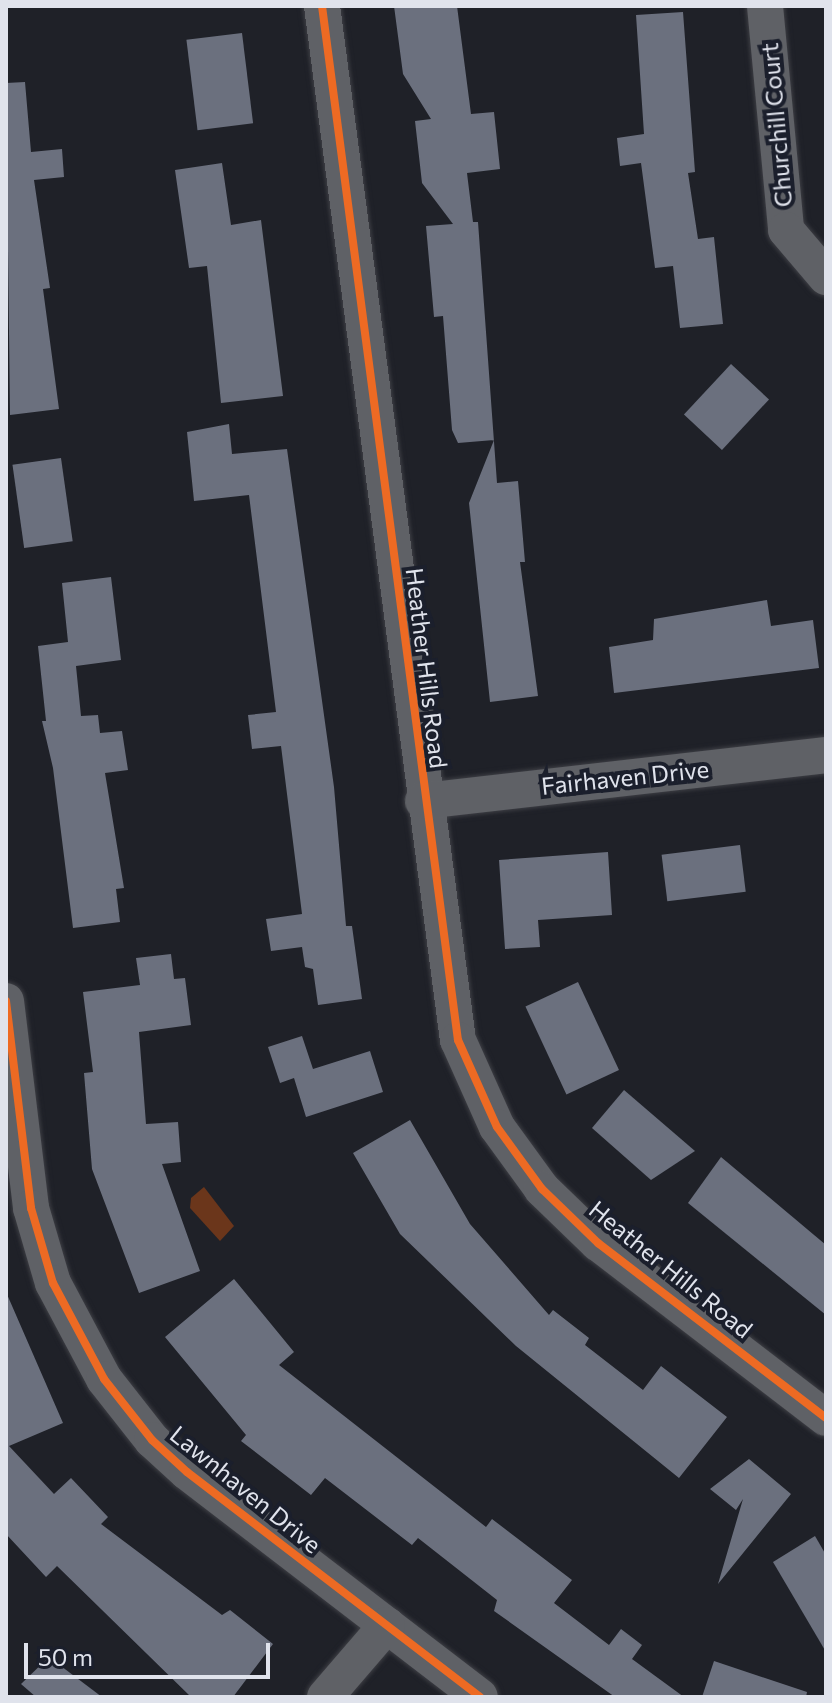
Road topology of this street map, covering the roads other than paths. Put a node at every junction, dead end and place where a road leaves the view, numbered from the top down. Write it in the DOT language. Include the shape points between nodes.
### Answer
graph roads {
  1 [pos="322,6"];
  2 [pos="765,6"];
  3 [pos="826,277"];
  4 [pos="826,755"];
  5 [pos="423,801"];
  6 [pos="6,1001"];
  7 [pos="826,1418"];
  8 [pos="387,1625"];
  9 [pos="325,1697"];
  10 [pos="480,1697"];
  1 -- 5 [label="street, Heather Hills Road"];
  2 -- 3 [label="street, Churchill Court" via="786,230"];
  4 -- 5 [label="street, Fairhaven Drive"];
  5 -- 7 [label="street, Heather Hills Road" via="454,1024 508,1147 598,1243"];
  6 -- 8 [label="street, Lawnhaven Drive" via="31,1208 53,1283 87,1353 152,1440"];
  8 -- 9 [label="street"];
  8 -- 10 [label="street, Lawnhaven Drive"];
}
